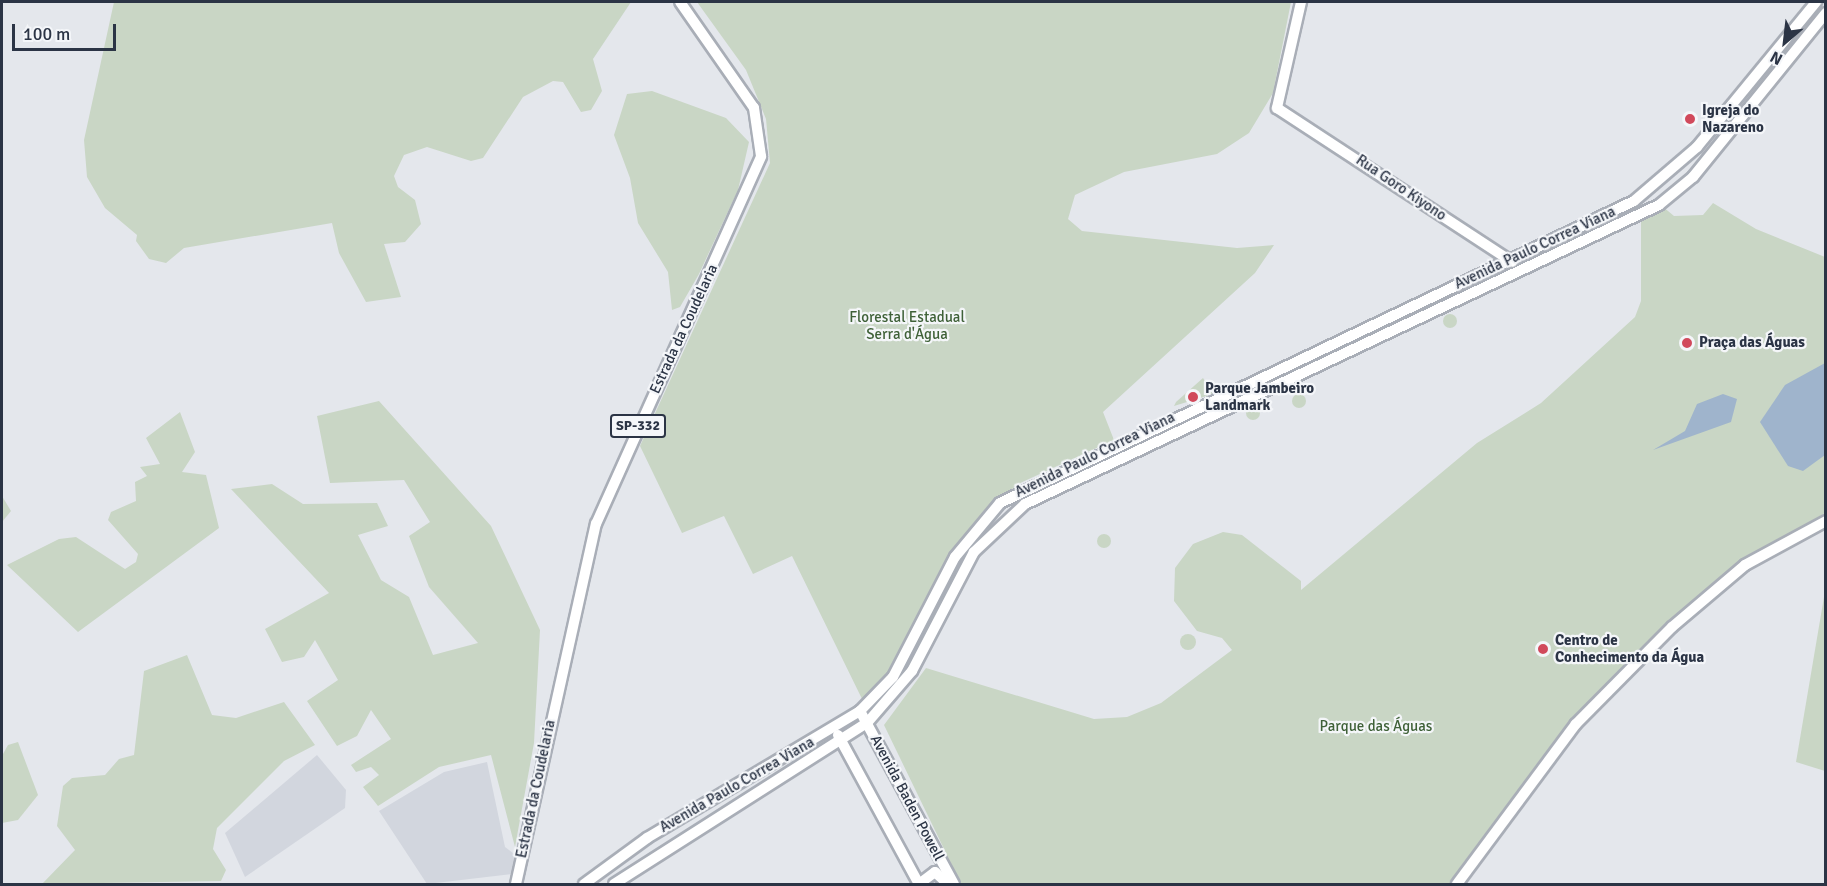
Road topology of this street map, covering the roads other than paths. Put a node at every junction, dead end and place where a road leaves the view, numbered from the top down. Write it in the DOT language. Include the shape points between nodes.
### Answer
graph roads {
  1 [pos="680,2"];
  2 [pos="1301,2"];
  3 [pos="1816,2"];
  4 [pos="1826,14"];
  5 [pos="1511,258"];
  6 [pos="1517,273"];
  7 [pos="1223,394"];
  8 [pos="1229,406"];
  9 [pos="1826,521"];
  10 [pos="860,711"];
  11 [pos="867,723"];
  12 [pos="834,727"];
  13 [pos="841,741"];
  14 [pos="516,885"];
  15 [pos="584,885"];
  16 [pos="614,885"];
  17 [pos="919,885"];
  18 [pos="948,885"];
  19 [pos="954,885"];
  20 [pos="1457,885"];
  1 -- 14 [label="street, Estrada da Coudelaria / SP-332" via="754,108 761,156 596,524"];
  2 -- 5 [label="street, Rua Goro Kiyono" via="1277,108"];
  3 -- 5 [label="street, Avenida Paulo Correa Viana" via="1665,179 1634,201"];
  4 -- 6 [label="street" via="1693,177 1646,212"];
  5 -- 6 [label="street"];
  5 -- 7 [label="street, Avenida Paulo Correa Viana"];
  6 -- 8 [label="street"];
  7 -- 8 [label="street"];
  7 -- 10 [label="street, Avenida Paulo Correa Viana" via="1000,503 955,556 893,677"];
  8 -- 11 [label="street" via="1024,504 1004,519 968,561 901,689"];
  9 -- 20 [label="street" via="1745,565 1672,627 1576,724"];
  10 -- 11 [label="street, Avenida Baden Powell"];
  10 -- 12 [label="street, Avenida Paulo Correa Viana"];
  11 -- 13 [label="street"];
  11 -- 19 [label="street, Avenida Baden Powell"];
  12 -- 13 [label="street, Avenida Baden Powell"];
  12 -- 15 [label="street, Avenida Paulo Correa Viana" via="647,838"];
  13 -- 16 [label="street"];
  13 -- 17 [label="street, Avenida Baden Powell"];
  17 -- 18 [label="street" via="935,872"];
}
